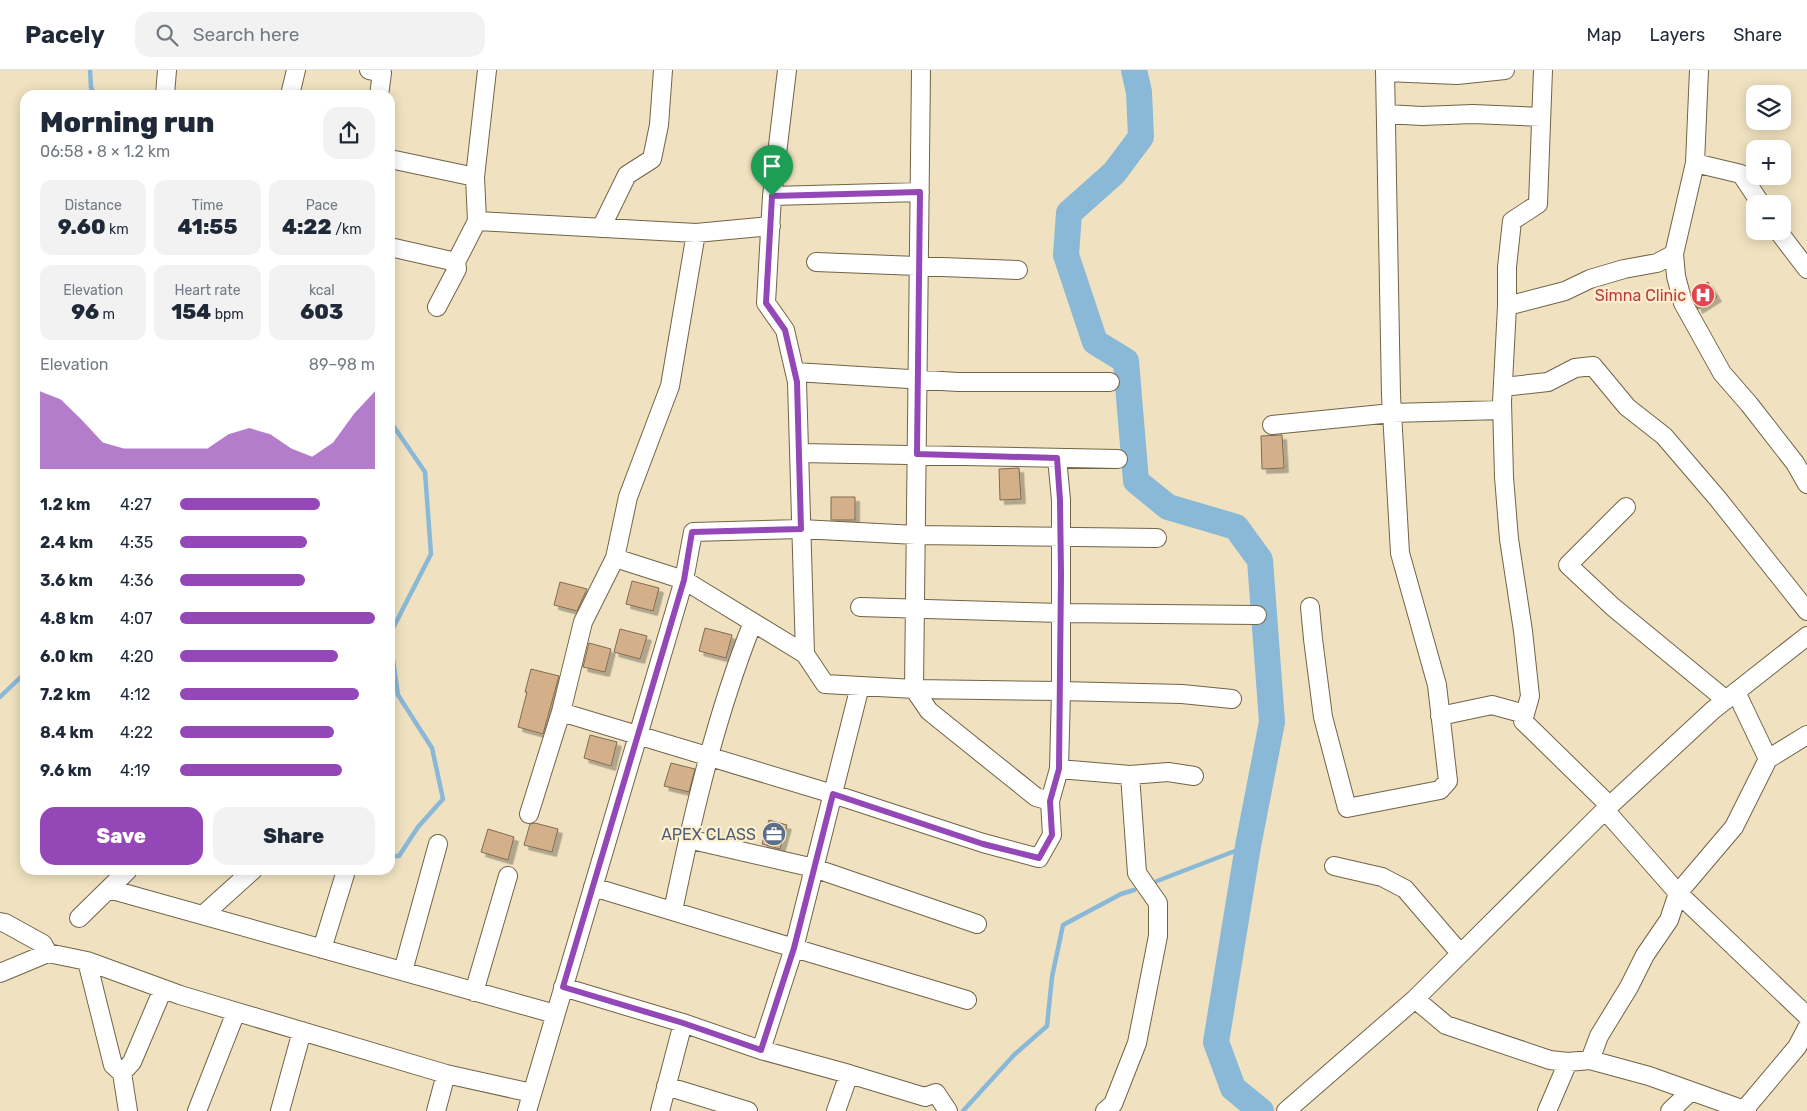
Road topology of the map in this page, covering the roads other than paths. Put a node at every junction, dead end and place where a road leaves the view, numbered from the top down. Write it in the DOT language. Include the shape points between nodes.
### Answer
graph roads {
  1 [pos="167,70"];
  2 [pos="296,70"];
  3 [pos="369,70"];
  4 [pos="487,70"];
  5 [pos="663,70"];
  6 [pos="787,70"];
  7 [pos="921,70"];
  8 [pos="1505,70"];
  9 [pos="1543,70"];
  10 [pos="1699,70"];
  11 [pos="1385,71"];
  12 [pos="165,90"];
  13 [pos="291,90"];
  14 [pos="380,90"];
  15 [pos="1386,114"];
  16 [pos="1541,117"];
  17 [pos="395,160"];
  18 [pos="1695,163"];
  19 [pos="475,177"];
  20 [pos="920,192"];
  21 [pos="1755,195"];
  22 [pos="772,196"];
  23 [pos="477,221"];
  24 [pos="771,226"];
  25 [pos="601,228"];
  26 [pos="696,233"];
  27 [pos="1785,240"];
  28 [pos="395,247"];
  29 [pos="1674,254"];
  30 [pos="456,262"];
  31 [pos="816,262"];
  32 [pos="919,265"];
  33 [pos="1807,269"];
  34 [pos="1018,270"];
  35 [pos="1507,306"];
  36 [pos="437,307"];
  37 [pos="795,372"];
  38 [pos="918,379"];
  39 [pos="1110,382"];
  40 [pos="1503,387"];
  41 [pos="1502,410"];
  42 [pos="1392,413"];
  43 [pos="1272,425"];
  44 [pos="799,453"];
  45 [pos="917,454"];
  46 [pos="1057,458"];
  47 [pos="1118,459"];
  48 [pos="1807,484"];
  49 [pos="1626,507"];
  50 [pos="801,529"];
  51 [pos="916,535"];
  52 [pos="1061,536"];
  53 [pos="1157,538"];
  54 [pos="615,558"];
  55 [pos="684,580"];
  56 [pos="860,607"];
  57 [pos="1310,607"];
  58 [pos="915,610"];
  59 [pos="1807,610"];
  60 [pos="1061,613"];
  61 [pos="1257,615"];
  62 [pos="753,622"];
  63 [pos="1807,636"];
  64 [pos="805,654"];
  65 [pos="860,686"];
  66 [pos="914,689"];
  67 [pos="1061,691"];
  68 [pos="1731,696"];
  69 [pos="1232,699"];
  70 [pos="561,712"];
  71 [pos="1525,714"];
  72 [pos="1440,716"];
  73 [pos="1807,735"];
  74 [pos="638,736"];
  75 [pos="709,757"];
  76 [pos="1768,759"];
  77 [pos="1059,769"];
  78 [pos="1130,775"];
  79 [pos="1194,776"];
  80 [pos="833,794"];
  81 [pos="1050,801"];
  82 [pos="1607,807"];
  83 [pos="529,814"];
  84 [pos="688,839"];
  85 [pos="438,844"];
  86 [pos="1334,866"];
  87 [pos="814,868"];
  88 [pos="123,875"];
  89 [pos="247,875"];
  90 [pos="345,875"];
  91 [pos="508,876"];
  92 [pos="593,887"];
  93 [pos="109,889"];
  94 [pos="1678,893"];
  95 [pos="673,911"];
  96 [pos="203,915"];
  97 [pos="79,918"];
  98 [pos="0,922"];
  99 [pos="977,924"];
  100 [pos="794,948"];
  101 [pos="322,949"];
  102 [pos="48,953"];
  103 [pos="1460,953"];
  104 [pos="87,961"];
  105 [pos="403,972"];
  106 [pos="0,973"];
  107 [pos="563,987"];
  108 [pos="163,989"];
  109 [pos="474,992"];
  110 [pos="1415,998"];
  111 [pos="968,1000"];
  112 [pos="236,1012"];
  113 [pos="555,1014"];
  114 [pos="1807,1016"];
  115 [pos="683,1023"];
  116 [pos="1807,1028"];
  117 [pos="302,1031"];
  118 [pos="761,1050"];
  119 [pos="1590,1060"];
  120 [pos="1568,1062"];
  121 [pos="122,1073"];
  122 [pos="446,1074"];
  123 [pos="849,1074"];
  124 [pos="666,1086"];
  125 [pos="1691,1091"];
  126 [pos="532,1093"];
  127 [pos="1289,1109"];
  128 [pos="128,1111"];
  129 [pos="197,1111"];
  130 [pos="280,1111"];
  131 [pos="436,1111"];
  132 [pos="527,1111"];
  133 [pos="660,1111"];
  134 [pos="748,1111"];
  135 [pos="836,1111"];
  136 [pos="948,1111"];
  137 [pos="1105,1111"];
  138 [pos="1547,1111"];
  139 [pos="1670,1111"];
  140 [pos="1745,1111"];
  1 -- 12 [label="street"];
  2 -- 13 [label="street"];
  3 -- 14 [label="street" via="382,73"];
  4 -- 19 [label="street"];
  5 -- 25 [label="street" via="659,125 652,158 627,175"];
  6 -- 22 [label="street"];
  7 -- 20 [label="street"];
  8 -- 11 [label="street" via="1457,74"];
  9 -- 16 [label="street"];
  10 -- 18 [label="street"];
  11 -- 15 [label="street"];
  15 -- 16 [label="street"];
  15 -- 42 [label="street"];
  16 -- 35 [label="street" via="1538,204 1512,221"];
  17 -- 19 [label="street"];
  18 -- 21 [label="street" via="1742,174"];
  18 -- 29 [label="street"];
  19 -- 23 [label="street"];
  20 -- 22 [label="street"];
  20 -- 32 [label="street"];
  22 -- 24 [label="street"];
  23 -- 25 [label="street"];
  23 -- 30 [label="street"];
  24 -- 26 [label="street"];
  24 -- 37 [label="street" via="766,303 785,330"];
  25 -- 26 [label="street"];
  26 -- 54 [label="street" via="670,386 628,497"];
  27 -- 33 [label="street"];
  28 -- 30 [label="street"];
  29 -- 35 [label="street" via="1657,262 1590,279 1565,291"];
  29 -- 48 [label="street" via="1683,303 1722,373 1795,463"];
  30 -- 36 [label="street" via="457,269"];
  31 -- 32 [label="street"];
  32 -- 34 [label="street"];
  32 -- 38 [label="street"];
  35 -- 40 [label="street"];
  37 -- 38 [label="street"];
  37 -- 44 [label="street"];
  38 -- 39 [label="street"];
  38 -- 45 [label="street"];
  40 -- 41 [label="street"];
  40 -- 59 [label="street" via="1548,382 1575,368 1593,366 1627,407 1664,436"];
  41 -- 42 [label="street"];
  41 -- 71 [label="street" via="1509,539 1530,696"];
  42 -- 43 [label="street"];
  42 -- 72 [label="street" via="1400,553 1436,685"];
  44 -- 45 [label="street"];
  44 -- 50 [label="street"];
  45 -- 46 [label="street"];
  45 -- 51 [label="street"];
  46 -- 47 [label="street"];
  46 -- 52 [label="street"];
  49 -- 68 [label="street" via="1568,564 1614,607"];
  50 -- 51 [label="street"];
  50 -- 55 [label="street" via="692,532"];
  50 -- 64 [label="street"];
  51 -- 52 [label="street"];
  51 -- 58 [label="street"];
  52 -- 53 [label="street"];
  52 -- 60 [label="street"];
  54 -- 55 [label="street"];
  54 -- 70 [label="street" via="582,622"];
  55 -- 62 [label="street"];
  55 -- 74 [label="street"];
  56 -- 58 [label="street"];
  57 -- 72 [label="street" via="1323,717 1348,808 1440,790 1448,781"];
  58 -- 60 [label="street"];
  58 -- 66 [label="street"];
  60 -- 61 [label="street"];
  60 -- 67 [label="street"];
  62 -- 64 [label="street"];
  62 -- 75 [label="street" via="734,670"];
  63 -- 68 [label="street"];
  64 -- 65 [label="street" via="825,684"];
  65 -- 66 [label="street"];
  65 -- 80 [label="street"];
  66 -- 67 [label="street"];
  66 -- 81 [label="street" via="929,710 1036,797"];
  67 -- 69 [label="street" via="1182,694"];
  67 -- 77 [label="street"];
  68 -- 76 [label="street"];
  68 -- 82 [label="street"];
  70 -- 74 [label="street"];
  70 -- 83 [label="street"];
  71 -- 72 [label="street" via="1492,705"];
  71 -- 82 [label="street" via="1523,721"];
  73 -- 76 [label="street"];
  74 -- 75 [label="street"];
  74 -- 92 [label="street"];
  75 -- 80 [label="street"];
  75 -- 84 [label="street"];
  76 -- 94 [label="street" via="1734,827"];
  77 -- 78 [label="street"];
  77 -- 81 [label="street"];
  78 -- 79 [label="street" via="1168,772"];
  78 -- 137 [label="street" via="1137,873 1158,903 1158,936 1137,1043 1113,1104"];
  80 -- 81 [label="street" via="983,844 1039,858 1052,835"];
  80 -- 87 [label="street"];
  82 -- 94 [label="street"];
  82 -- 103 [label="street"];
  84 -- 87 [label="street"];
  84 -- 95 [label="street"];
  85 -- 105 [label="street"];
  86 -- 103 [label="street" via="1382,877 1405,889"];
  87 -- 99 [label="street"];
  87 -- 100 [label="street"];
  88 -- 93 [label="street"];
  89 -- 96 [label="street"];
  90 -- 101 [label="street"];
  91 -- 109 [label="street"];
  92 -- 95 [label="street"];
  92 -- 107 [label="street"];
  93 -- 96 [label="street"];
  93 -- 97 [label="street"];
  94 -- 114 [label="street"];
  94 -- 119 [label="street" via="1669,920 1599,1036"];
  95 -- 100 [label="street"];
  96 -- 101 [label="street"];
  98 -- 102 [label="street" via="43,944"];
  100 -- 111 [label="street"];
  100 -- 118 [label="street"];
  101 -- 105 [label="street"];
  102 -- 104 [label="street"];
  102 -- 106 [label="street"];
  103 -- 110 [label="street"];
  104 -- 108 [label="street"];
  104 -- 121 [label="street" via="113,1066"];
  105 -- 109 [label="street"];
  107 -- 113 [label="street"];
  107 -- 115 [label="street"];
  108 -- 112 [label="street"];
  108 -- 121 [label="street" via="132,1062"];
  109 -- 113 [label="street"];
  110 -- 120 [label="street" via="1446,1025 1550,1060"];
  110 -- 127 [label="street"];
  112 -- 117 [label="street"];
  112 -- 129 [label="street"];
  113 -- 126 [label="street"];
  115 -- 118 [label="street"];
  115 -- 124 [label="street"];
  116 -- 140 [label="street" via="1797,1047"];
  117 -- 122 [label="street"];
  117 -- 130 [label="street"];
  118 -- 123 [label="street"];
  119 -- 120 [label="street"];
  119 -- 125 [label="street"];
  120 -- 138 [label="street"];
  121 -- 128 [label="street"];
  122 -- 126 [label="street"];
  122 -- 131 [label="street"];
  123 -- 135 [label="street"];
  123 -- 136 [label="street" via="925,1097 936,1093"];
  124 -- 133 [label="street"];
  124 -- 134 [label="street"];
  125 -- 139 [label="street"];
  125 -- 140 [label="street"];
  126 -- 132 [label="street"];
}
